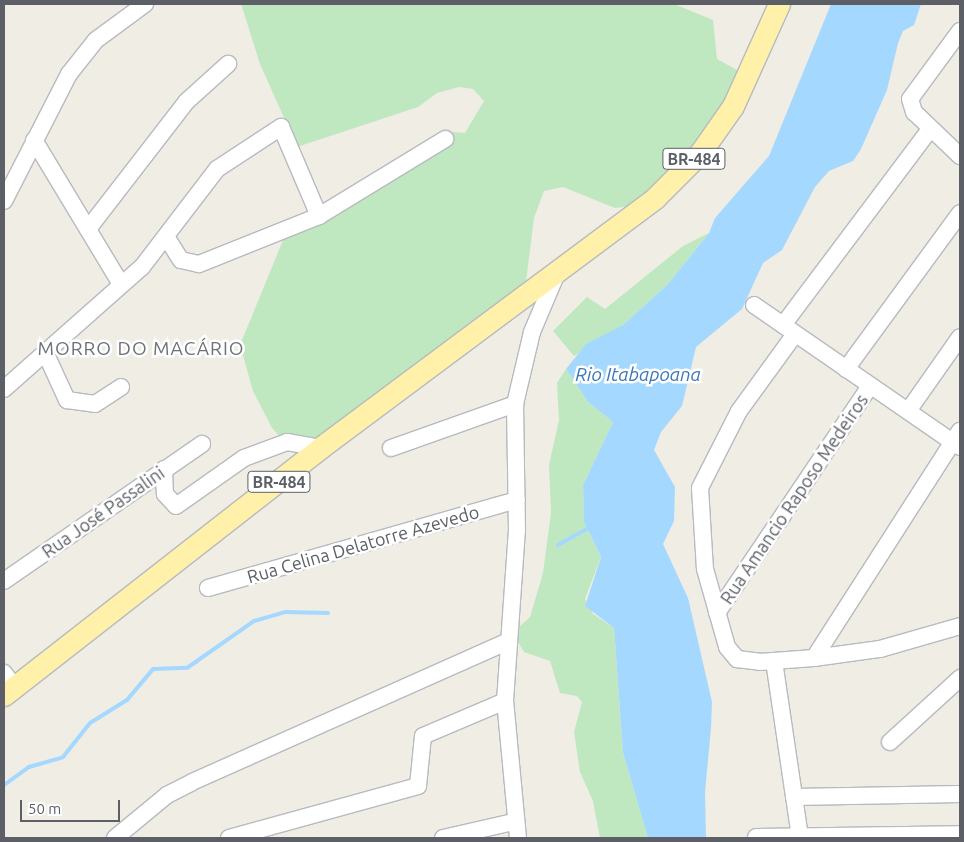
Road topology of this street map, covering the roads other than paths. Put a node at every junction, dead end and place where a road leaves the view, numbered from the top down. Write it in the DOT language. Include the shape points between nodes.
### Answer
graph roads {
  1 [pos="145,4"];
  2 [pos="779,4"];
  3 [pos="127,8"];
  4 [pos="960,31"];
  5 [pos="228,64"];
  6 [pos="930,130"];
  7 [pos="445,139"];
  8 [pos="34,140"];
  9 [pos="960,156"];
  10 [pos="4,201"];
  11 [pos="960,213"];
  12 [pos="319,216"];
  13 [pos="88,229"];
  14 [pos="167,238"];
  15 [pos="557,273"];
  16 [pos="121,284"];
  17 [pos="754,305"];
  18 [pos="789,330"];
  19 [pos="960,337"];
  20 [pos="46,352"];
  21 [pos="846,369"];
  22 [pos="870,386"];
  23 [pos="120,387"];
  24 [pos="4,389"];
  25 [pos="515,404"];
  26 [pos="908,411"];
  27 [pos="958,440"];
  28 [pos="202,444"];
  29 [pos="320,448"];
  30 [pos="391,448"];
  31 [pos="164,469"];
  32 [pos="517,500"];
  33 [pos="4,581"];
  34 [pos="208,588"];
  35 [pos="717,613"];
  36 [pos="960,626"];
  37 [pos="509,641"];
  38 [pos="814,658"];
  39 [pos="774,661"];
  40 [pos="960,678"];
  41 [pos="7,685"];
  42 [pos="505,701"];
  43 [pos="890,742"];
  44 [pos="960,794"];
  45 [pos="794,797"];
  46 [pos="513,822"];
  47 [pos="960,834"];
  48 [pos="756,837"];
  49 [pos="115,838"];
  50 [pos="229,838"];
  51 [pos="443,838"];
  52 [pos="518,838"];
  53 [pos="800,838"];
  1 -- 3 [label="street"];
  2 -- 15 [label="main road, BR-484" via="733,106 700,153 655,198"];
  3 -- 8 [label="street" via="69,74"];
  4 -- 6 [label="street" via="910,99 914,112"];
  5 -- 13 [label="street" via="186,102"];
  6 -- 9 [label="street"];
  6 -- 18 [label="street"];
  7 -- 12 [label="street"];
  8 -- 10 [label="street"];
  8 -- 13 [label="street"];
  11 -- 21 [label="street"];
  12 -- 14 [label="street" via="199,264 181,260"];
  12 -- 14 [label="street" via="281,127 217,168"];
  13 -- 16 [label="street"];
  14 -- 16 [label="street"];
  15 -- 25 [label="street" via="532,332"];
  15 -- 29 [label="main road, BR-484"];
  16 -- 20 [label="street"];
  17 -- 18 [label="street"];
  18 -- 21 [label="street"];
  18 -- 35 [label="street" via="739,411 700,488 705,569"];
  19 -- 26 [label="street"];
  20 -- 23 [label="street" via="67,400 95,404"];
  20 -- 24 [label="street"];
  21 -- 22 [label="street"];
  22 -- 26 [label="street"];
  22 -- 35 [label="street, Rua Amancio Raposo Medeiros"];
  25 -- 30 [label="street"];
  25 -- 32 [label="street"];
  26 -- 27 [label="street"];
  27 -- 38 [label="street"];
  28 -- 31 [label="street, Rua José Passalini"];
  29 -- 31 [label="street" via="288,442 244,458 176,506 166,494"];
  29 -- 41 [label="main road, BR-484"];
  31 -- 33 [label="street, Rua José Passalini"];
  32 -- 34 [label="street, Rua Celina Delatorre Azevedo"];
  32 -- 37 [label="street"];
  35 -- 39 [label="street" via="727,647 737,658"];
  36 -- 38 [label="street" via="880,649"];
  37 -- 42 [label="street"];
  37 -- 49 [label="street" via="192,782 167,795"];
  38 -- 39 [label="street"];
  39 -- 45 [label="street"];
  40 -- 43 [label="street"];
  42 -- 46 [label="street"];
  42 -- 50 [label="street" via="423,736 418,786"];
  44 -- 45 [label="street"];
  45 -- 53 [label="street"];
  46 -- 51 [label="street"];
  46 -- 52 [label="street"];
  47 -- 53 [label="street"];
  48 -- 53 [label="street"];
}
